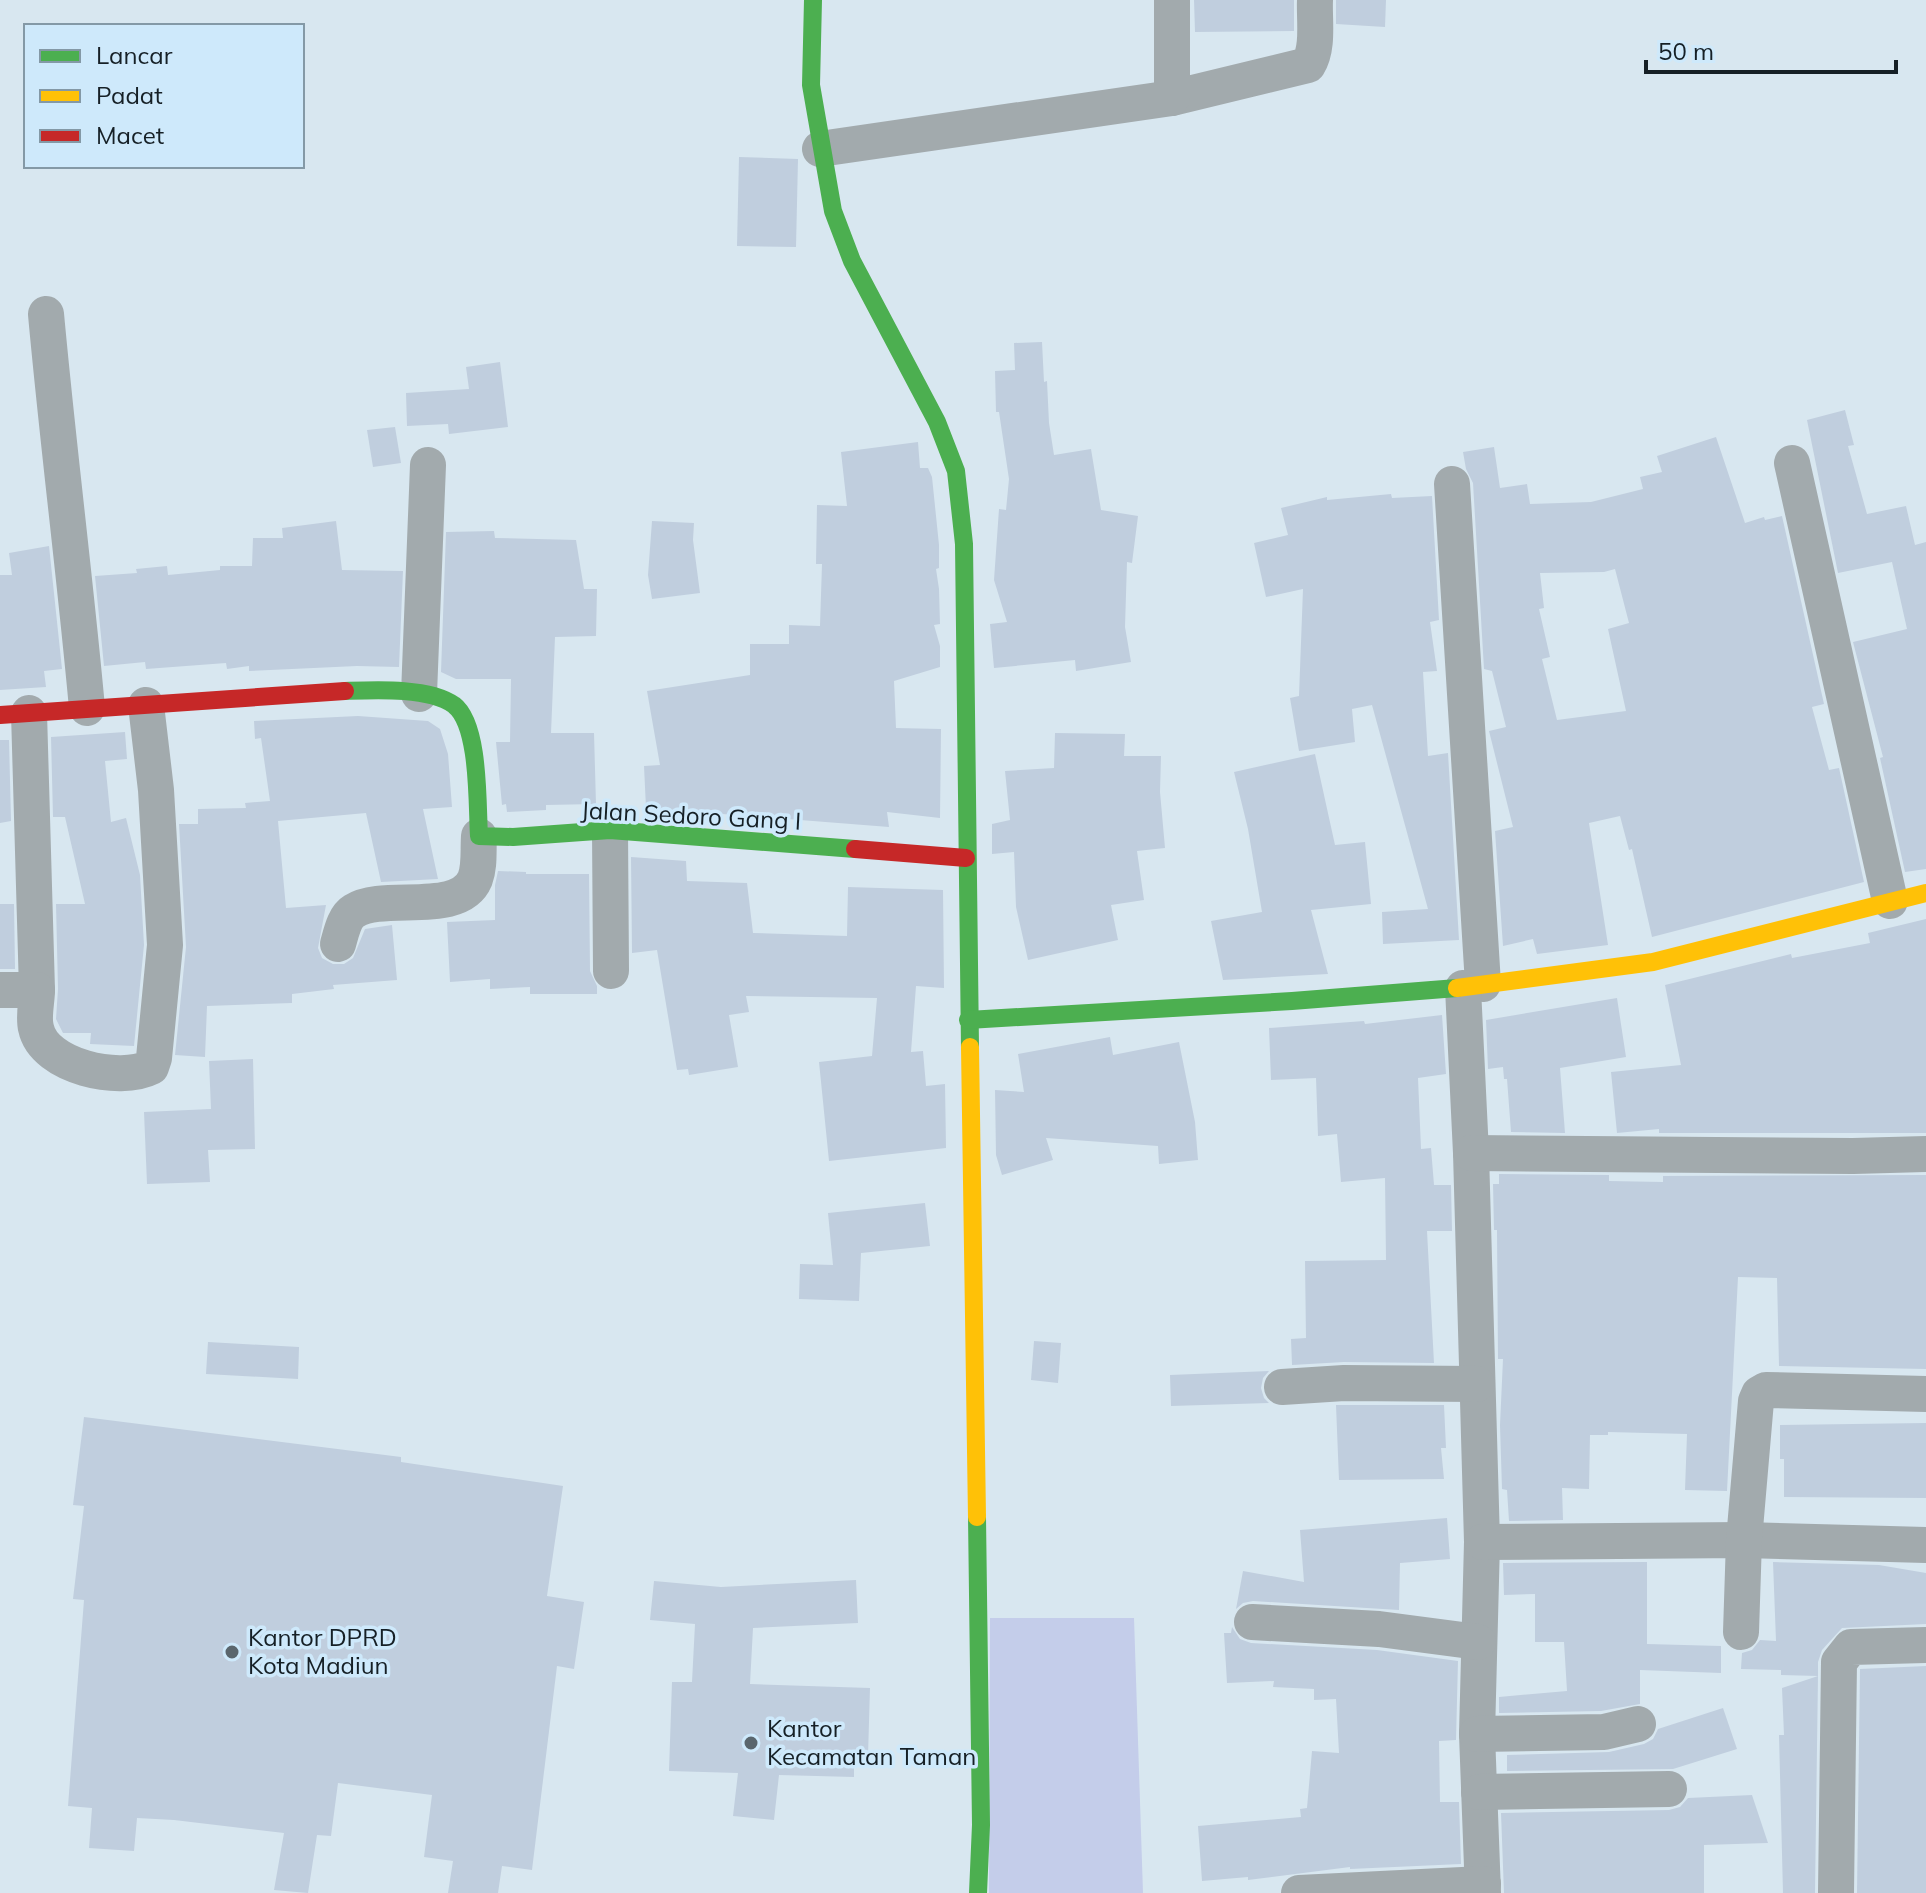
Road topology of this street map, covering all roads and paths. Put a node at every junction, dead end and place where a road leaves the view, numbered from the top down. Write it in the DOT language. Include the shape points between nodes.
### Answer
graph roads {
  1 [pos="813,0"];
  2 [pos="1172,0"];
  3 [pos="1315,0"];
  4 [pos="1172,98"];
  5 [pos="820,149"];
  6 [pos="46,314"];
  7 [pos="1792,463"];
  8 [pos="428,465"];
  9 [pos="1452,484"];
  10 [pos="419,694"];
  11 [pos="146,705"];
  12 [pos="87,708"];
  13 [pos="14,714"];
  14 [pos="610,830"];
  15 [pos="479,836"];
  16 [pos="966,858"];
  17 [pos="1926,893"];
  18 [pos="1890,901"];
  19 [pos="338,944"];
  20 [pos="611,971"];
  21 [pos="1473,986"];
  22 [pos="0,990"];
  23 [pos="37,990"];
  24 [pos="968,1020"];
  25 [pos="1471,1153"];
  26 [pos="1926,1154"];
  27 [pos="1477,1384"];
  28 [pos="1282,1387"];
  29 [pos="1926,1394"];
  30 [pos="1744,1540"];
  31 [pos="1482,1542"];
  32 [pos="1926,1545"];
  33 [pos="1252,1622"];
  34 [pos="1741,1632"];
  35 [pos="1478,1642"];
  36 [pos="1926,1645"];
  37 [pos="1638,1724"];
  38 [pos="1477,1734"];
  39 [pos="1669,1789"];
  40 [pos="1479,1792"];
  41 [pos="1483,1888"];
  42 [pos="978,1893"];
  43 [pos="1299,1893"];
  44 [pos="1836,1893"];
  1 -- 5 [label="street" via="811,85"];
  2 -- 4 [label="street"];
  3 -- 4 [label="street" via="1308,65"];
  4 -- 5 [label="street"];
  5 -- 16 [label="street" via="833,211 852,261 937,422 956,471 964,544"];
  6 -- 12 [label="street"];
  7 -- 18 [label="street"];
  8 -- 10 [label="street"];
  9 -- 21 [label="street"];
  10 -- 11 [label="street" via="340,691"];
  10 -- 15 [label="street" via="447,699 463,718 471,739"];
  11 -- 12 [label="street"];
  11 -- 23 [label="street" via="165,945 151,1067 129,1075 64,1061 46,1047 35,1027"];
  12 -- 13 [label="street"];
  13 -- 23 [label="street"];
  14 -- 15 [label="street, Jalan Sedoro Gang I"];
  14 -- 16 [label="street, Jalan Sedoro Gang I"];
  14 -- 20 [label="street"];
  15 -- 19 [label="street" via="477,871 466,892 354,911"];
  16 -- 24 [label="street"];
  17 -- 18 [label="street"];
  18 -- 21 [label="street" via="1616,969"];
  21 -- 24 [label="street"];
  21 -- 25 [label="street"];
  22 -- 23 [label="street"];
  24 -- 42 [label="street"];
  25 -- 26 [label="street"];
  25 -- 27 [label="street"];
  27 -- 28 [label="street"];
  27 -- 31 [label="street"];
  29 -- 30 [label="street" via="1759,1394"];
  30 -- 31 [label="street"];
  30 -- 32 [label="street"];
  30 -- 34 [label="street"];
  31 -- 35 [label="street"];
  33 -- 35 [label="street" via="1379,1629"];
  35 -- 38 [label="street"];
  36 -- 44 [label="street" via="1851,1647 1839,1662"];
  37 -- 38 [label="street" via="1604,1732"];
  38 -- 40 [label="street"];
  39 -- 40 [label="street"];
  40 -- 41 [label="street"];
  41 -- 43 [label="street"];
}
